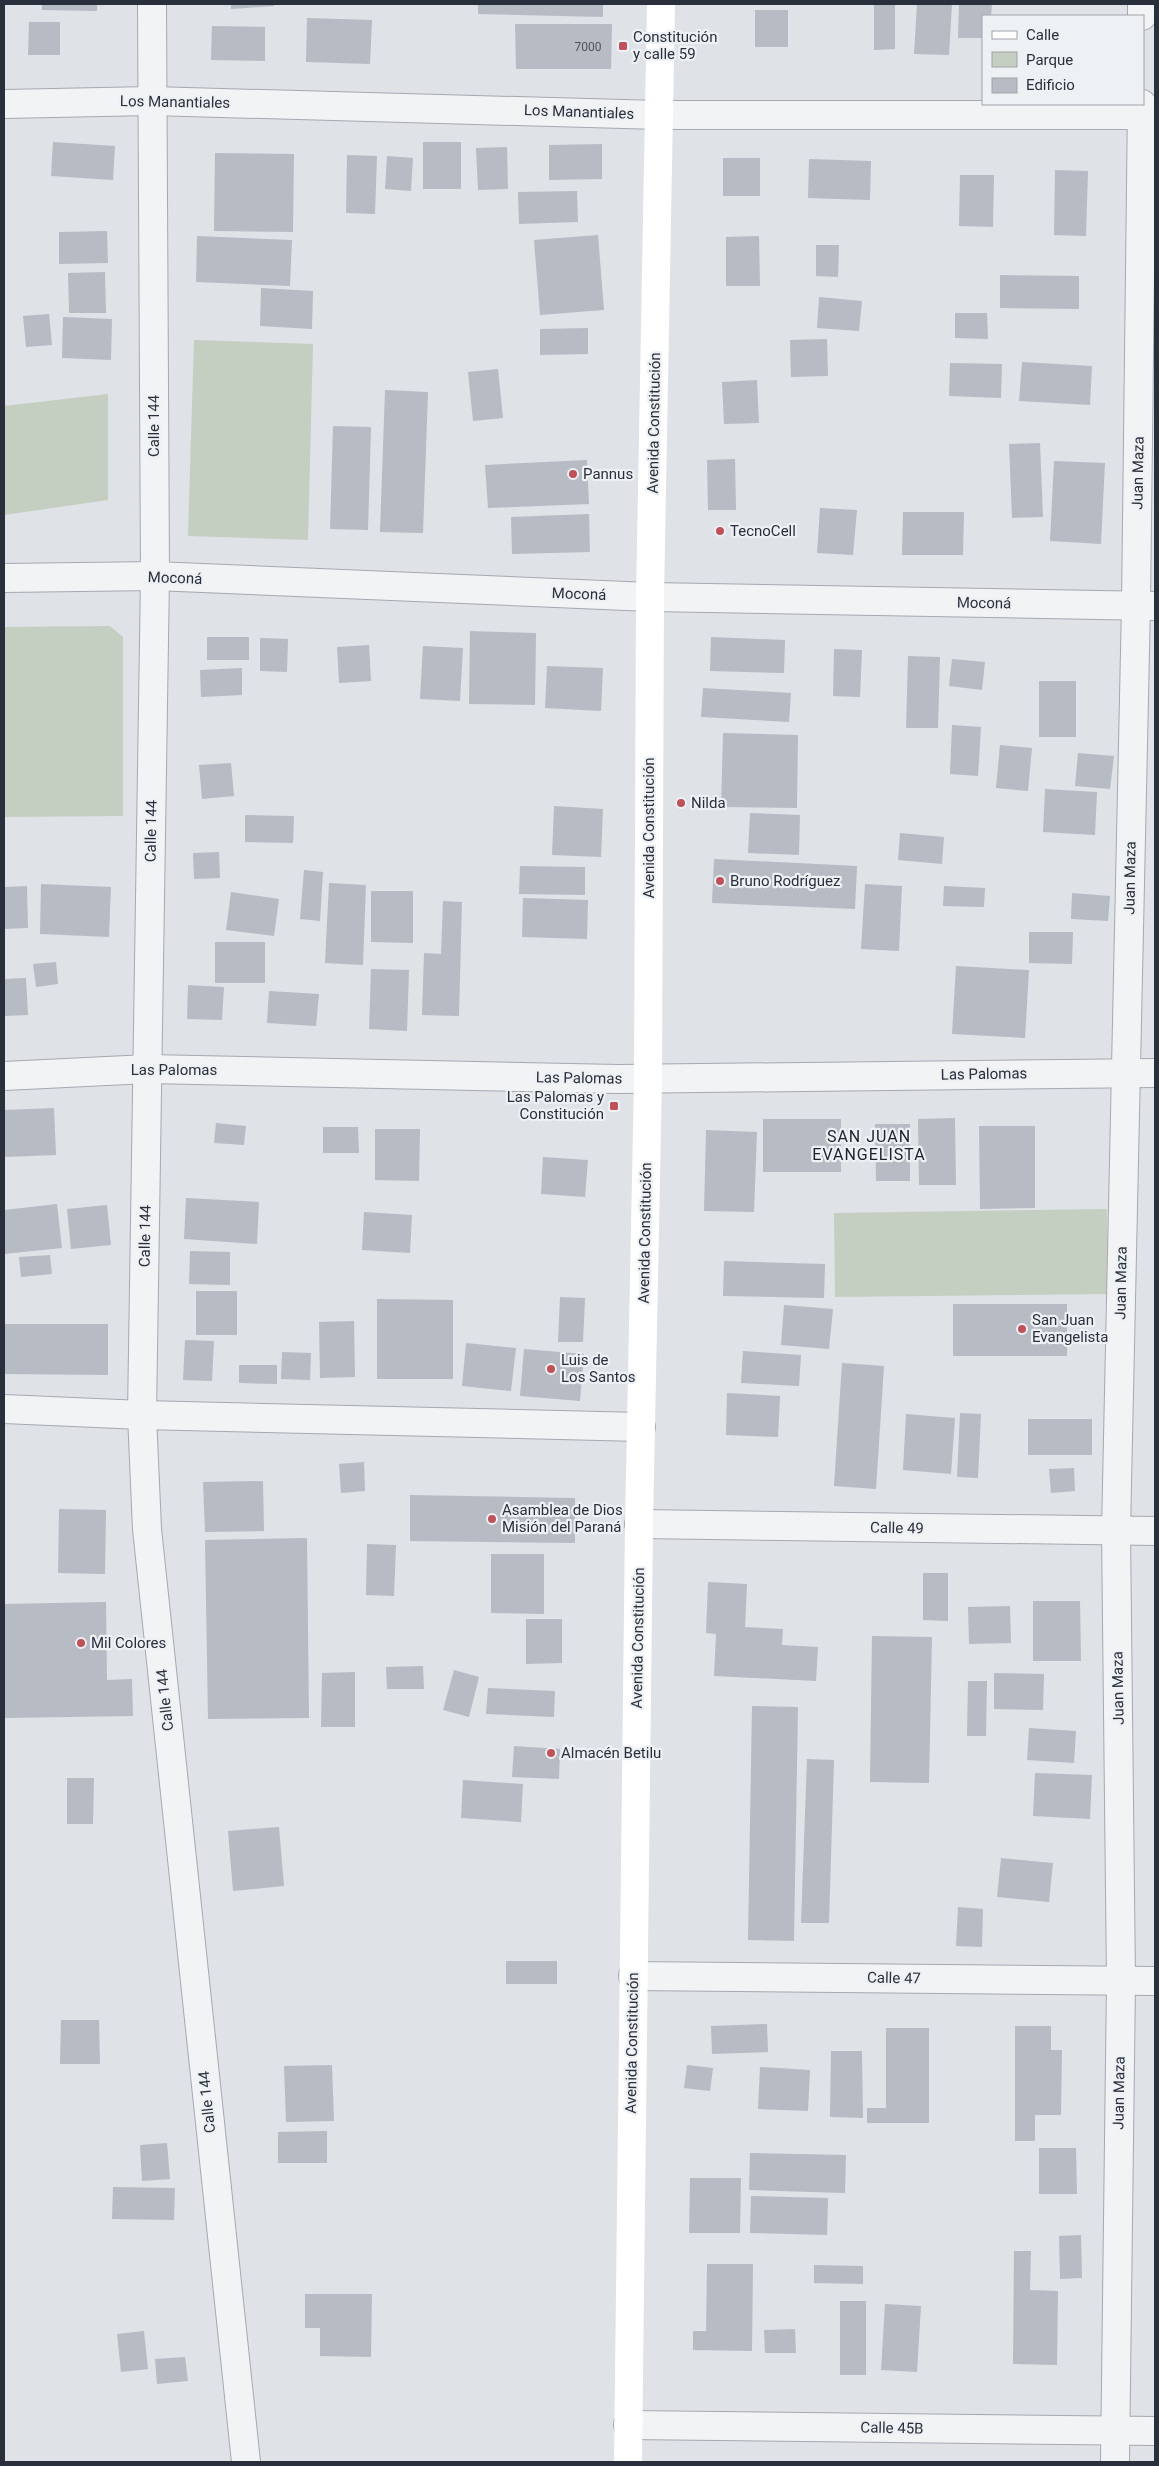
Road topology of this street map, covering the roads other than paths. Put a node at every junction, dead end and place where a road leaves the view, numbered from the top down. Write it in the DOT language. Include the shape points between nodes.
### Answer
graph roads {
  1 [pos="152,4"];
  2 [pos="661,4"];
  3 [pos="152,101"];
  4 [pos="4,104"];
  5 [pos="1146,112"];
  6 [pos="659,115"];
  7 [pos="155,576"];
  8 [pos="4,578"];
  9 [pos="650,597"];
  10 [pos="1146,606"];
  11 [pos="148,1069"];
  12 [pos="1125,1073"];
  13 [pos="1155,1073"];
  14 [pos="4,1076"];
  15 [pos="648,1078"];
  16 [pos="4,1410"];
  17 [pos="142,1415"];
  18 [pos="641,1427"];
  19 [pos="639,1524"];
  20 [pos="1116,1531"];
  21 [pos="1155,1531"];
  22 [pos="633,1976"];
  23 [pos="1120,1980"];
  24 [pos="1155,1981"];
  25 [pos="628,2425"];
  26 [pos="1116,2430"];
  27 [pos="1155,2431"];
  28 [pos="246,2462"];
  29 [pos="628,2462"];
  30 [pos="1116,2462"];
  1 -- 3 [label="street, Calle 144"];
  2 -- 6 [label="main road, Avenida Constitución"];
  3 -- 4 [label="street, Los Manantiales"];
  3 -- 6 [label="street, Los Manantiales"];
  3 -- 7 [label="street, Calle 144"];
  5 -- 6 [label="street, Los Manantiales"];
  5 -- 10 [label="street, Juan Maza"];
  6 -- 9 [label="main road, Avenida Constitución"];
  7 -- 8 [label="street, Moconá"];
  7 -- 9 [label="street, Moconá"];
  7 -- 11 [label="street, Calle 144"];
  9 -- 10 [label="street, Moconá"];
  9 -- 15 [label="main road, Avenida Constitución"];
  10 -- 12 [label="street, Juan Maza"];
  11 -- 14 [label="street, Las Palomas"];
  11 -- 15 [label="street, Las Palomas"];
  11 -- 17 [label="street, Calle 144"];
  12 -- 13 [label="street, Las Palomas"];
  12 -- 15 [label="street, Las Palomas"];
  12 -- 20 [label="street, Juan Maza"];
  15 -- 18 [label="main road, Avenida Constitución"];
  16 -- 17 [label="street"];
  17 -- 18 [label="street"];
  17 -- 28 [label="street, Calle 144" via="146,1529"];
  18 -- 19 [label="main road, Avenida Constitución"];
  19 -- 20 [label="street, Calle 49"];
  19 -- 22 [label="main road, Avenida Constitución"];
  20 -- 21 [label="street, Calle 49"];
  20 -- 23 [label="street, Juan Maza"];
  22 -- 23 [label="street, Calle 47"];
  22 -- 25 [label="main road, Avenida Constitución"];
  23 -- 24 [label="street, Calle 47"];
  23 -- 26 [label="street, Juan Maza"];
  25 -- 26 [label="street, Calle 45B"];
  25 -- 29 [label="main road, Avenida Constitución"];
  26 -- 27 [label="street, Calle 45B"];
  26 -- 30 [label="street, Juan Maza"];
}
